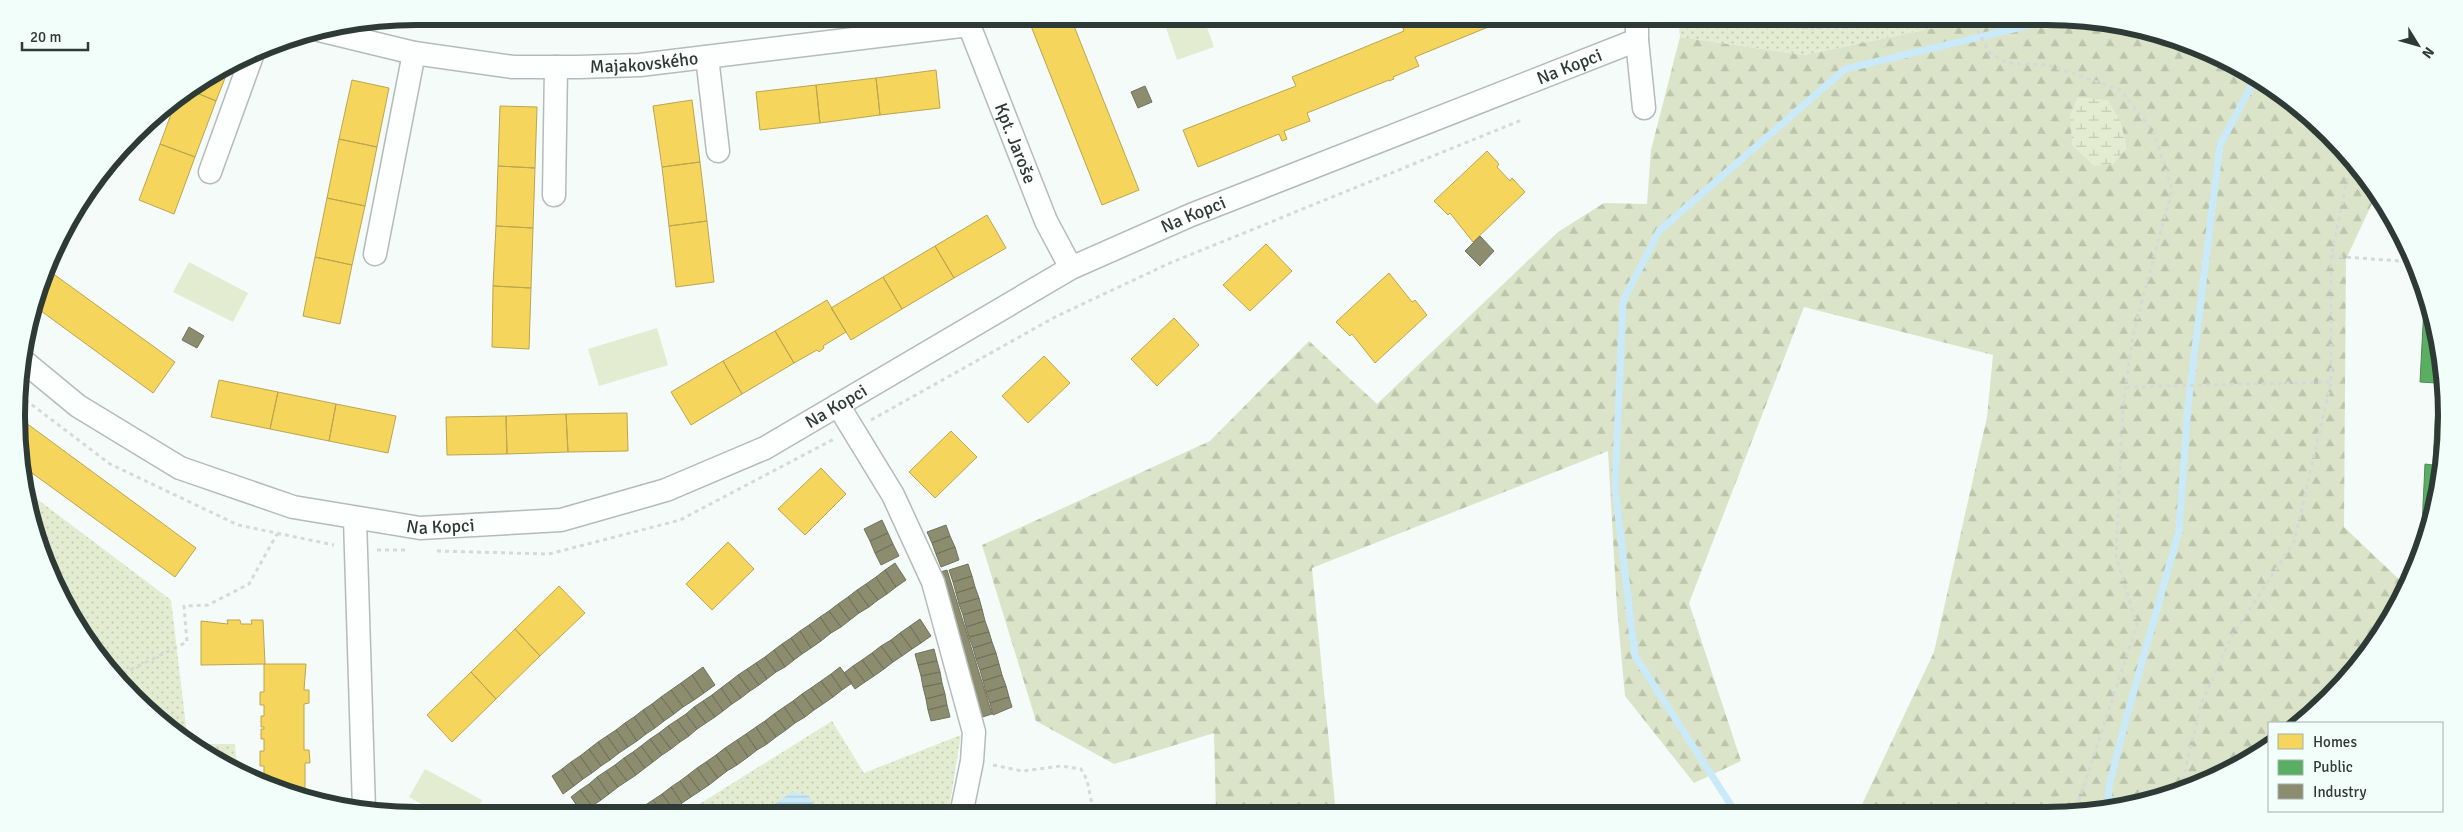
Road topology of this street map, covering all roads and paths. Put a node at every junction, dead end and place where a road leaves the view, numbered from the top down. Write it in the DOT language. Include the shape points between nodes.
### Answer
graph roads {
  1 [pos="940,25"];
  2 [pos="971,25"];
  3 [pos="1637,25"];
  4 [pos="1785,25"];
  5 [pos="1805,25"];
  6 [pos="1902,25"];
  7 [pos="1974,25"];
  8 [pos="1806,28"];
  9 [pos="336,34"];
  10 [pos="1637,40"];
  11 [pos="414,53"];
  12 [pos="707,57"];
  13 [pos="250,62"];
  14 [pos="556,67"];
  15 [pos="1644,108"];
  16 [pos="1524,119"];
  17 [pos="718,151"];
  18 [pos="210,172"];
  19 [pos="2352,172"];
  20 [pos="554,194"];
  21 [pos="375,254"];
  22 [pos="2331,256"];
  23 [pos="2406,261"];
  24 [pos="1071,268"];
  25 [pos="28,365"];
  26 [pos="2331,382"];
  27 [pos="2126,386"];
  28 [pos="26,400"];
  29 [pos="838,405"];
  30 [pos="853,430"];
  31 [pos="355,519"];
  32 [pos="277,534"];
  33 [pos="356,549"];
  34 [pos="414,551"];
  35 [pos="433,551"];
  36 [pos="122,674"];
  37 [pos="972,761"];
  38 [pos="2182,783"];
  39 [pos="364,804"];
  40 [pos="2077,806"];
  41 [pos="963,807"];
  42 [pos="1093,807"];
  1 -- 12 [label="street, Majakovského"];
  2 -- 24 [label="street, Kpt. Jaroše" via="1046,221"];
  3 -- 10 [label="street"];
  4 -- 8 [label="path"];
  5 -- 8 [label="path"];
  6 -- 8 [label="path"];
  7 -- 27 [label="path" via="1988,52 2007,63 2048,65 2121,90 2154,133 2172,189 2133,335"];
  9 -- 11 [label="street, Majakovského"];
  10 -- 15 [label="street"];
  10 -- 24 [label="street, Na Kopci" via="1191,215"];
  11 -- 14 [label="street, Majakovského" via="513,67"];
  11 -- 21 [label="street"];
  12 -- 14 [label="street, Majakovského" via="640,65"];
  12 -- 17 [label="street"];
  13 -- 18 [label="street"];
  14 -- 20 [label="street"];
  16 -- 30 [label="path" via="1170,263 1055,317"];
  19 -- 22 [label="path" via="2347,180"];
  22 -- 23 [label="path"];
  22 -- 26 [label="path"];
  24 -- 29 [label="street, Na Kopci"];
  25 -- 31 [label="street, Na Kopci" via="78,406 180,468 293,507"];
  26 -- 27 [label="path"];
  26 -- 38 [label="path" via="2294,542 2230,639 2201,705"];
  27 -- 40 [label="path" via="2116,557 2137,626"];
  28 -- 32 [label="path" via="110,464 238,525"];
  29 -- 30 [label="street"];
  29 -- 31 [label="street, Na Kopci" via="765,448 666,490 561,520 420,528"];
  30 -- 35 [label="path" via="680,520 549,554"];
  30 -- 37 [label="street" via="893,495 933,582 974,732"];
  31 -- 33 [label="street"];
  32 -- 33 [label="path"];
  32 -- 36 [label="path" via="249,584 208,606 184,606 187,642"];
  33 -- 34 [label="path"];
  33 -- 39 [label="street"];
  37 -- 41 [label="street"];
  37 -- 42 [label="path" via="1022,770 1061,766 1081,769 1088,780"];
}
